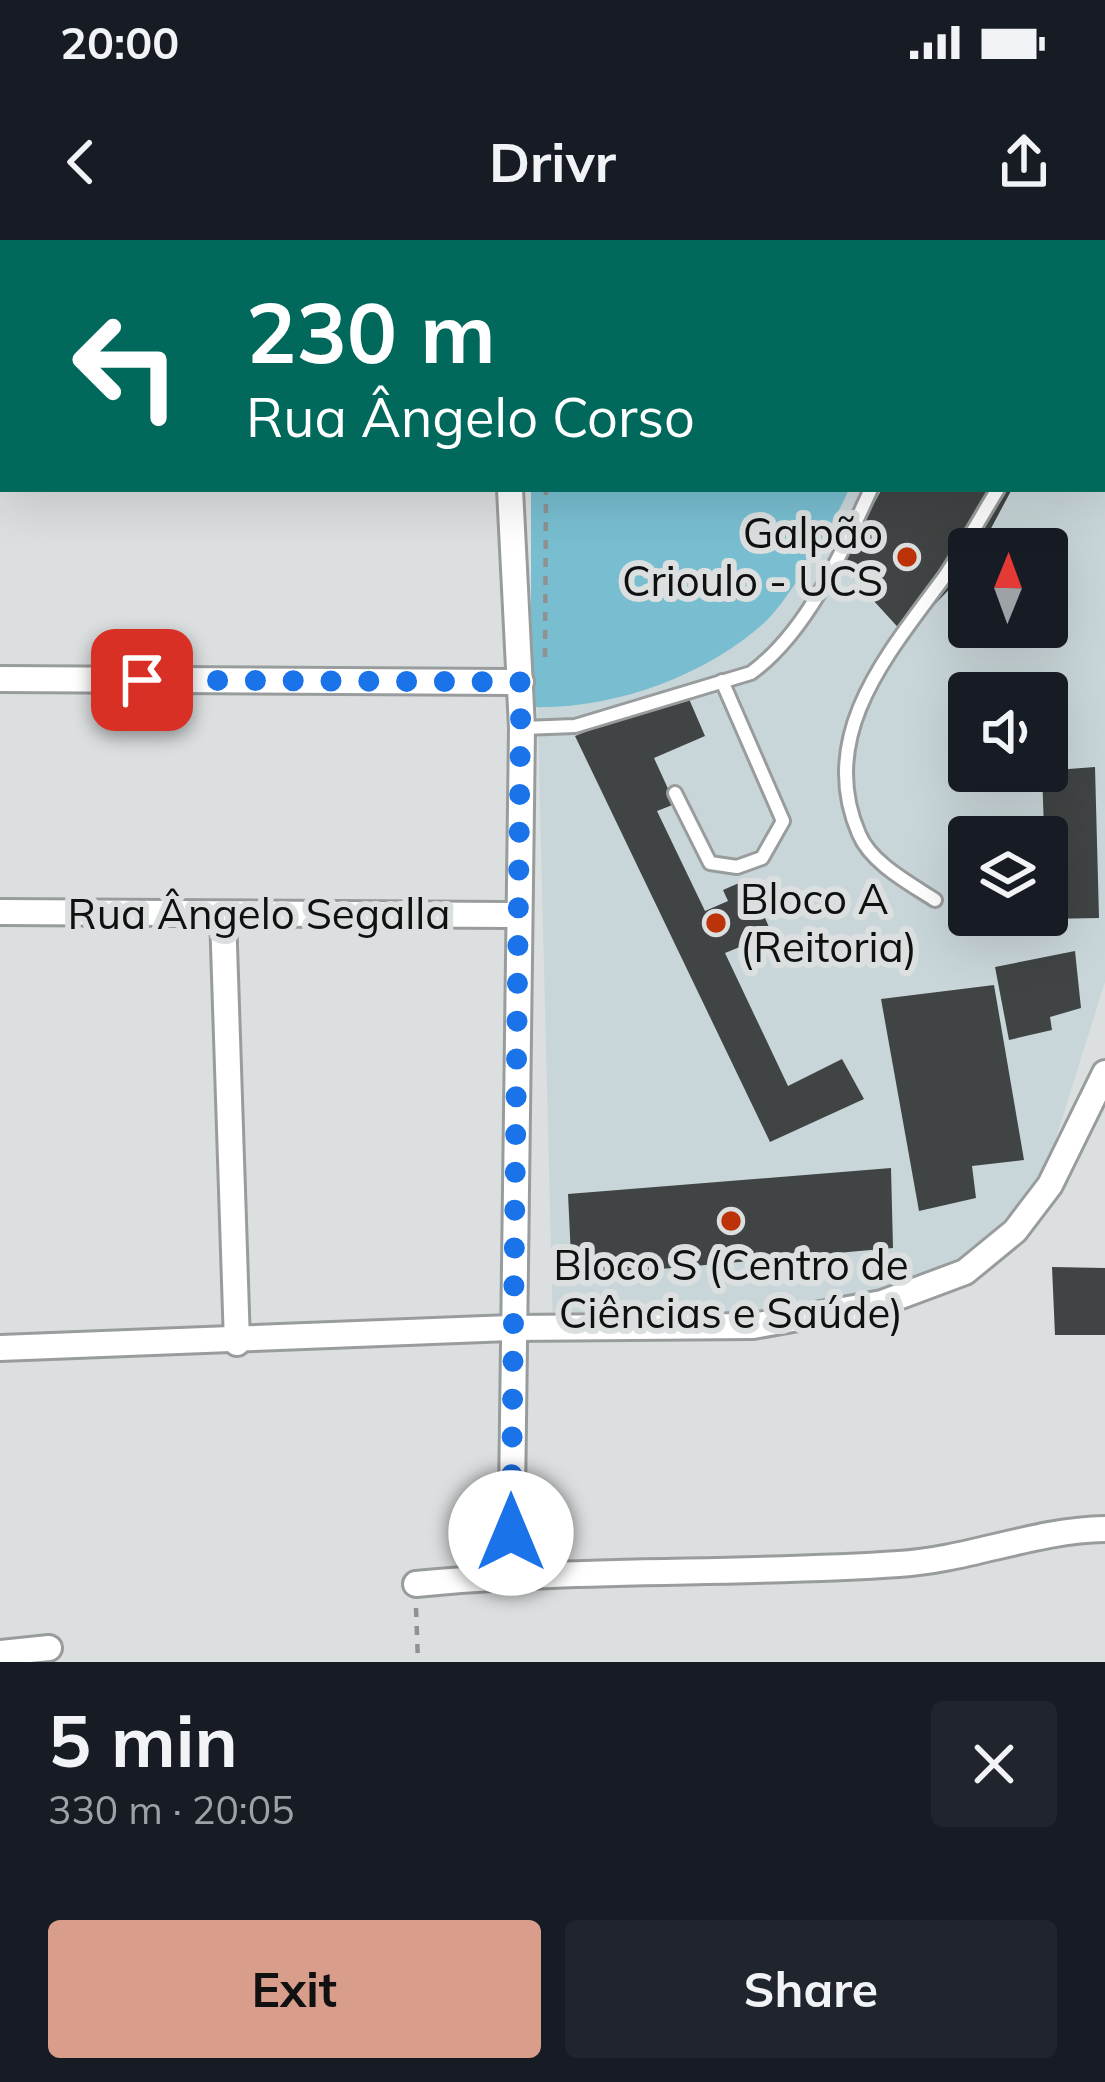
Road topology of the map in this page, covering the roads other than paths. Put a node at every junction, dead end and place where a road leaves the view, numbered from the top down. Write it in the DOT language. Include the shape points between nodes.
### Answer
graph roads {
  1 [pos="510,492"];
  2 [pos="869,492"];
  3 [pos="996,492"];
  4 [pos="0,679"];
  5 [pos="722,681"];
  6 [pos="521,682"];
  7 [pos="522,728"];
  8 [pos="675,793"];
  9 [pos="934,900"];
  10 [pos="0,912"];
  11 [pos="223,915"];
  12 [pos="519,915"];
  13 [pos="1105,1073"];
  14 [pos="511,1328"];
  15 [pos="237,1343"];
  16 [pos="0,1348"];
  17 [pos="1105,1529"];
  18 [pos="511,1574"];
  19 [pos="416,1584"];
  20 [pos="49,1648"];
  21 [pos="0,1653"];
  1 -- 6 [label="street"];
  2 -- 5 [label="lane" via="811,603 771,658"];
  3 -- 9 [label="lane" via="877,664 851,734 846,786 860,837"];
  4 -- 6 [label="street"];
  5 -- 7 [label="lane" via="575,726"];
  5 -- 8 [label="lane" via="783,821 762,859 737,867 710,863"];
  6 -- 7 [label="street"];
  7 -- 12 [label="street"];
  10 -- 11 [label="street, Rua Ângelo Segalla"];
  11 -- 12 [label="street, Rua Ângelo Segalla"];
  11 -- 15 [label="street"];
  12 -- 14 [label="street"];
  13 -- 14 [label="street" via="1050,1185 1015,1231 965,1272 883,1303 753,1326"];
  14 -- 15 [label="street"];
  14 -- 18 [label="street"];
  15 -- 16 [label="street"];
  17 -- 18 [label="street" via="904,1564"];
  18 -- 19 [label="street"];
  20 -- 21 [label="street"];
}
